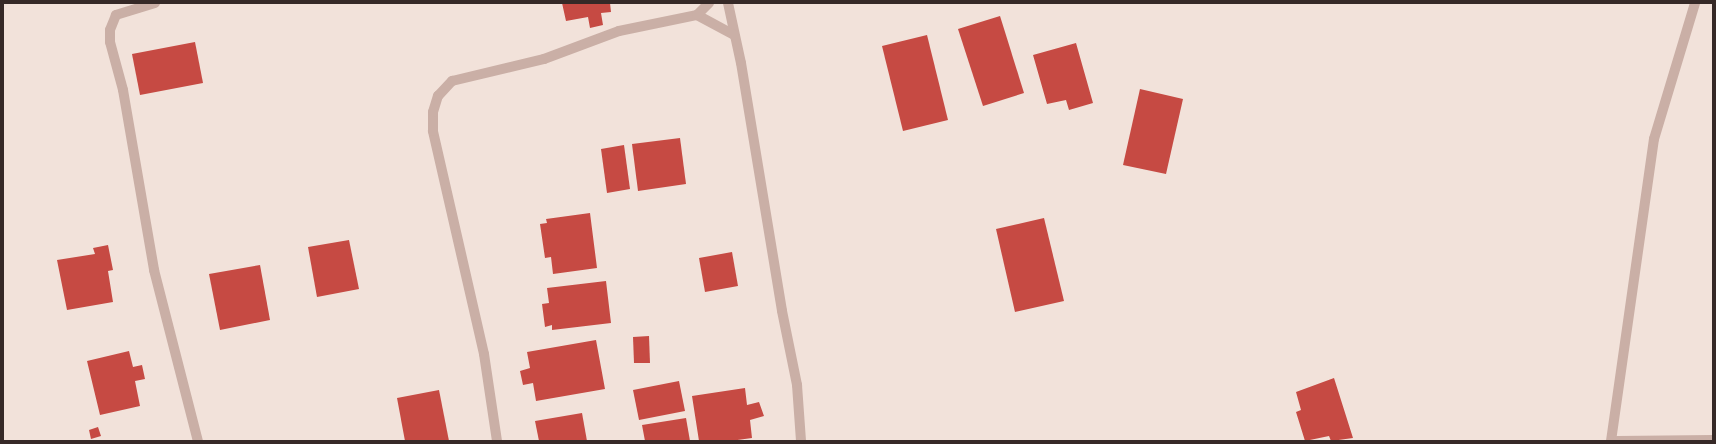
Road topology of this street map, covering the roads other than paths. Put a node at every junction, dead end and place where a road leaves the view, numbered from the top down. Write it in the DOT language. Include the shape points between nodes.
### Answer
graph roads {
  1 [pos="155,3"];
  2 [pos="709,3"];
  3 [pos="728,3"];
  4 [pos="1695,3"];
  5 [pos="697,15"];
  6 [pos="734,35"];
  7 [pos="1713,440"];
  8 [pos="198,441"];
  9 [pos="497,441"];
  10 [pos="801,441"];
  11 [pos="1611,441"];
  12 [pos="1617,441"];
  1 -- 8 [label="street" via="116,15 110,30 110,42 123,90 154,270"];
  2 -- 5 [label="street"];
  3 -- 6 [label="street"];
  4 -- 11 [label="street" via="1654,139"];
  5 -- 6 [label="street"];
  5 -- 9 [label="street" via="619,31 544,59 452,81 438,96 433,112 433,131 484,354"];
  6 -- 10 [label="street" via="797,385"];
  7 -- 12 [label="street"];
}
